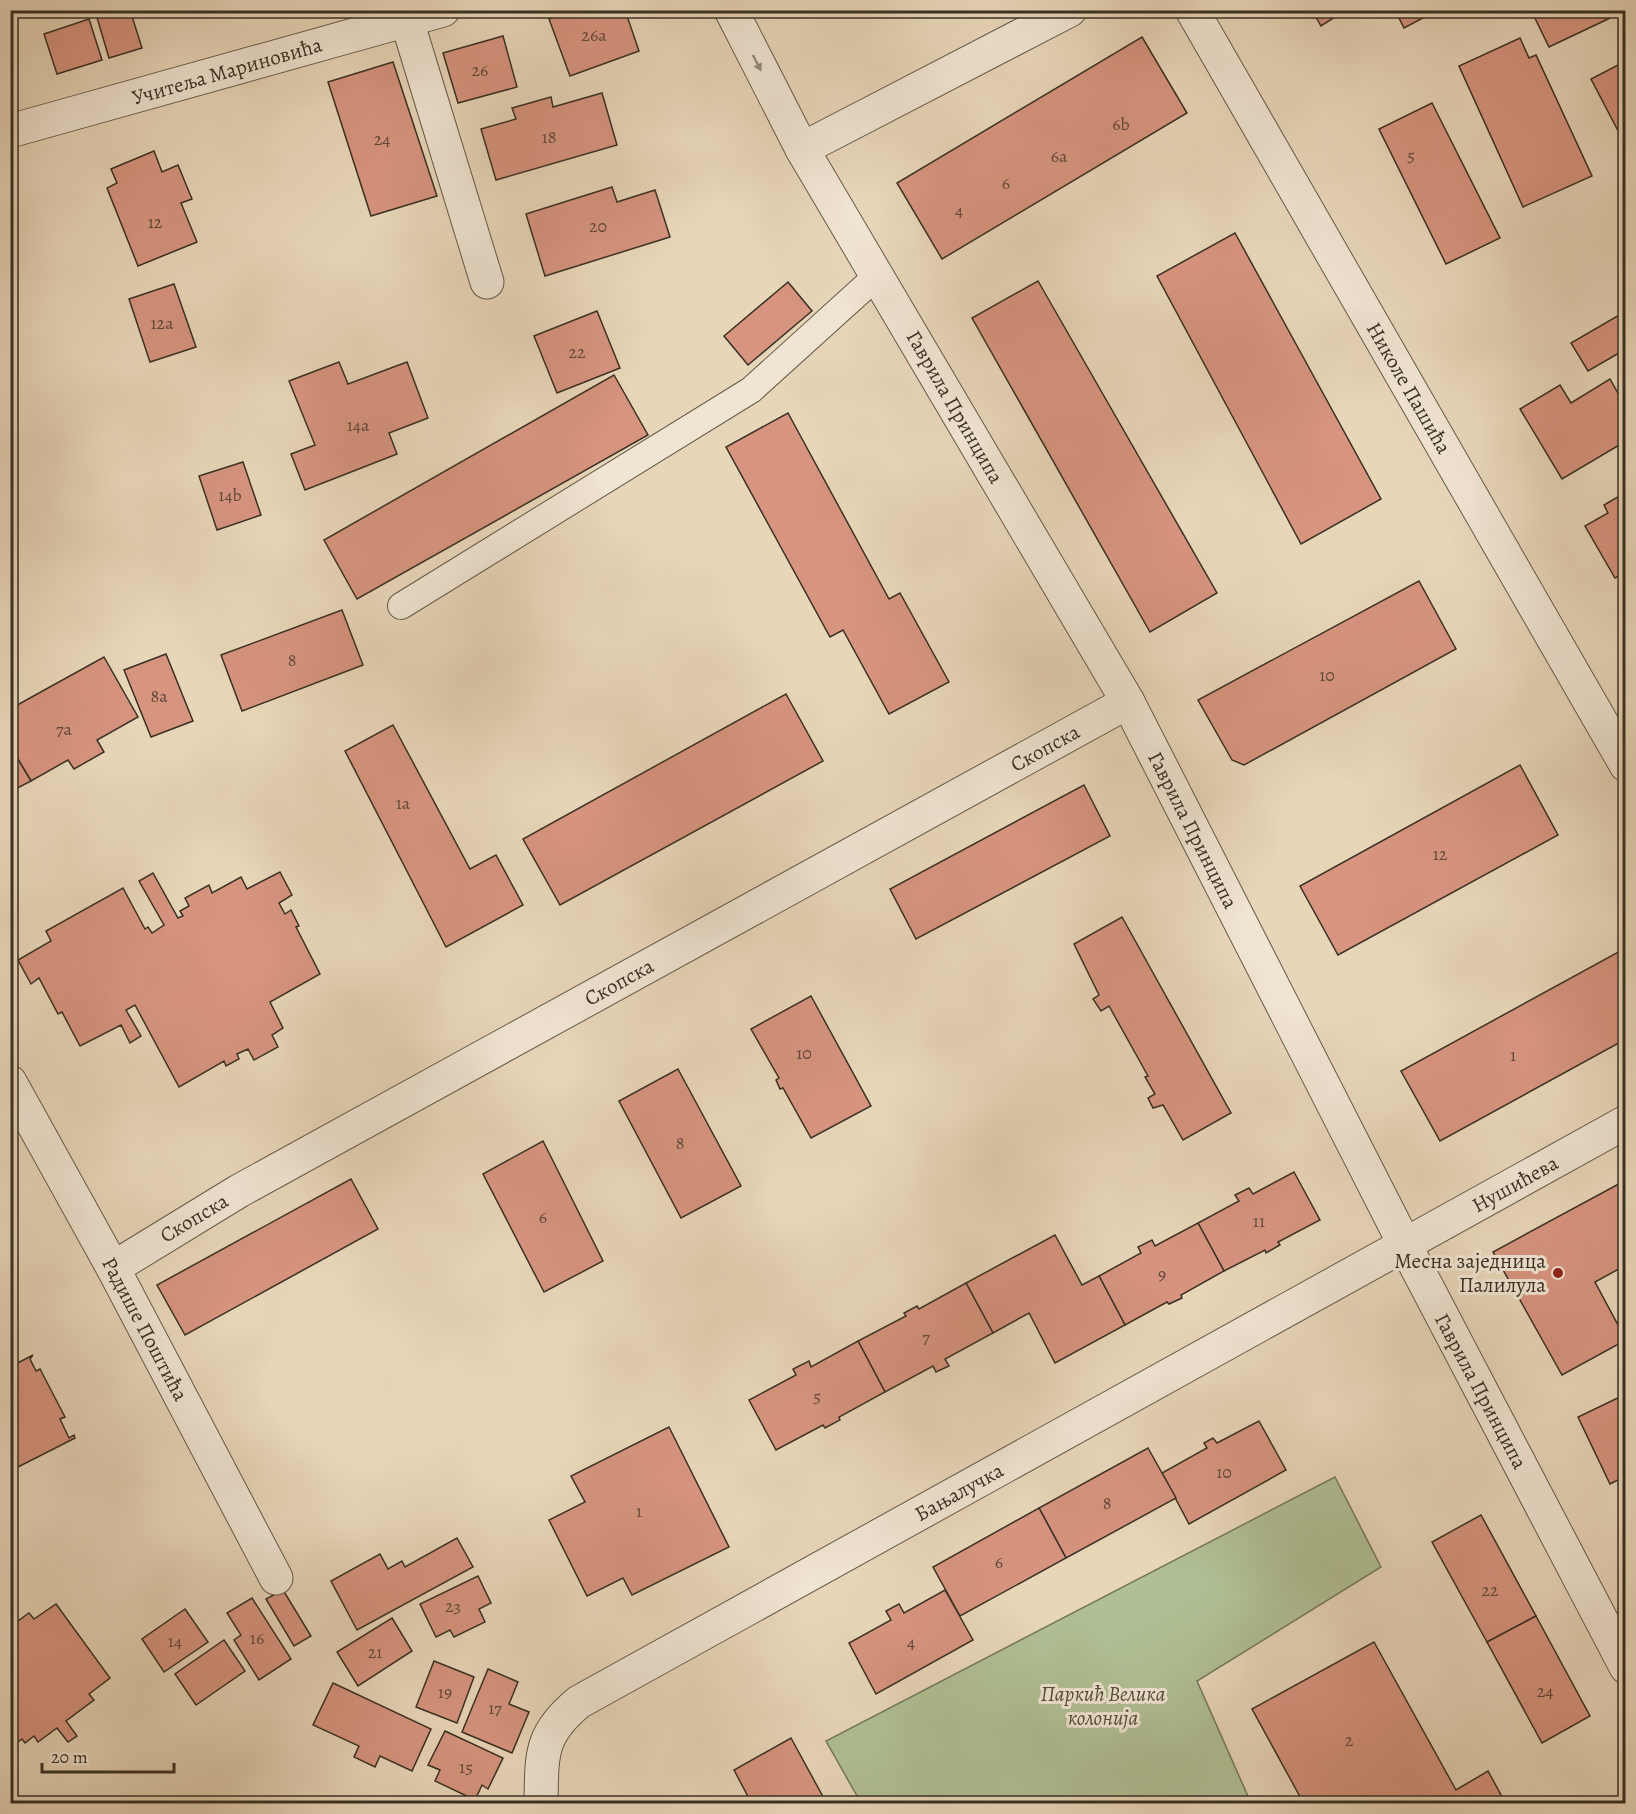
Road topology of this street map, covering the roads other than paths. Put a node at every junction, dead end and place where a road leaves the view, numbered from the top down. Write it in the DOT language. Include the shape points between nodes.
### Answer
graph roads {
  1 [pos="443,10"];
  2 [pos="731,10"];
  3 [pos="1070,10"];
  4 [pos="1192,10"];
  5 [pos="407,21"];
  6 [pos="10,131"];
  7 [pos="802,149"];
  8 [pos="878,275"];
  9 [pos="487,282"];
  10 [pos="401,606"];
  11 [pos="1128,702"];
  12 [pos="1626,765"];
  13 [pos="10,1082"];
  14 [pos="1626,1122"];
  15 [pos="1405,1245"];
  16 [pos="113,1268"];
  17 [pos="276,1578"];
  18 [pos="1626,1667"];
  19 [pos="541,1803"];
  1 -- 5 [label="street, Учитеља Мариновића"];
  2 -- 7 [label="street, Гаврила Принципа, one-way"];
  3 -- 7 [label="street"];
  4 -- 12 [label="street, Николе Пашића"];
  5 -- 6 [label="street, Учитеља Мариновића"];
  5 -- 9 [label="street"];
  7 -- 8 [label="street, Гаврила Принципа"];
  8 -- 10 [label="lane" via="751,390"];
  8 -- 11 [label="street, Гаврила Принципа"];
  11 -- 15 [label="street, Гаврила Принципа"];
  11 -- 16 [label="street, Скопска" via="240,1191"];
  13 -- 16 [label="street, Радише Поштића"];
  14 -- 15 [label="street, Нушићева"];
  15 -- 18 [label="street, Гаврила Принципа"];
  15 -- 19 [label="street, Бањалучка" via="579,1702 549,1732 542,1764"];
  16 -- 17 [label="street, Радише Поштића"];
}
